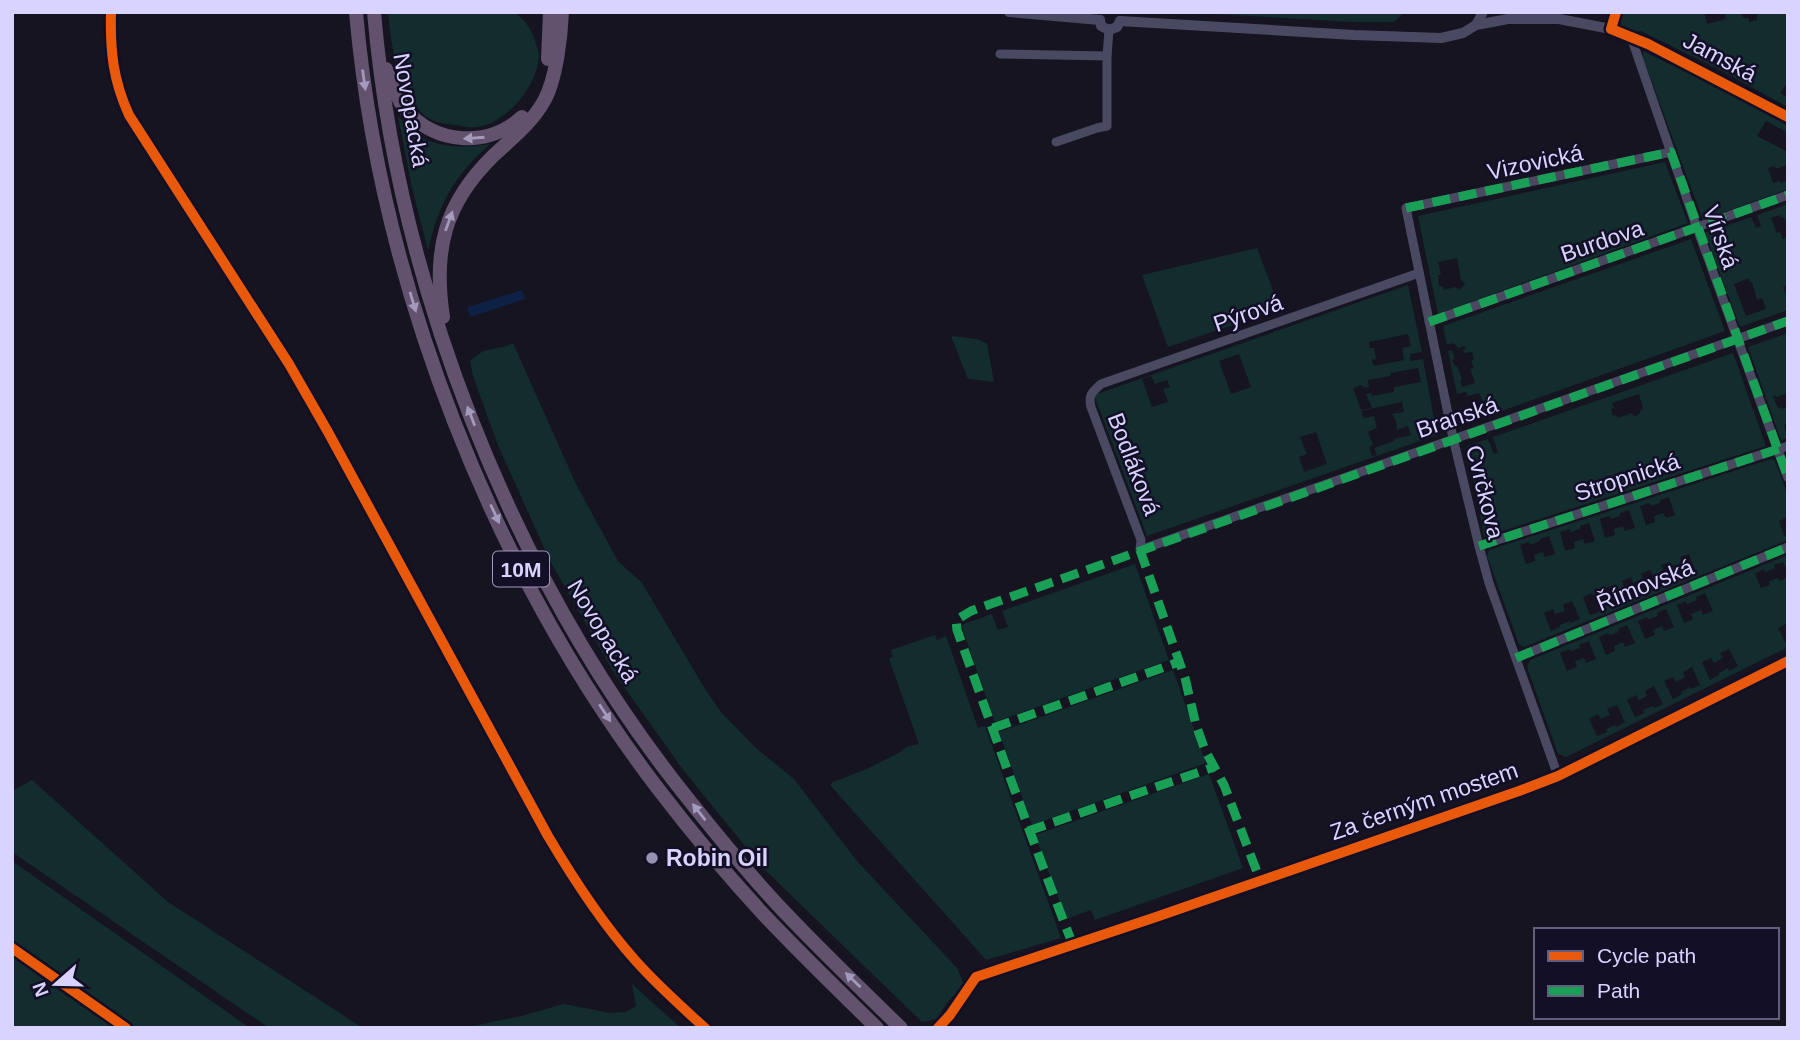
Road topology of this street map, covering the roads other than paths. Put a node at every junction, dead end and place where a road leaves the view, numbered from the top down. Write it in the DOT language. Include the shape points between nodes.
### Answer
graph roads {
  1 [pos="356,12"];
  2 [pos="374,12"];
  3 [pos="1009,12"];
  4 [pos="1483,12"];
  5 [pos="1616,12"];
  6 [pos="556,14"];
  7 [pos="1102,16"];
  8 [pos="1118,17"];
  9 [pos="1476,25"];
  10 [pos="1611,29"];
  11 [pos="1109,30"];
  12 [pos="1631,37"];
  13 [pos="376,38"];
  14 [pos="1000,54"];
  15 [pos="1107,56"];
  16 [pos="1788,117"];
  17 [pos="1056,142"];
  18 [pos="1671,152"];
  19 [pos="1788,195"];
  20 [pos="1406,208"];
  21 [pos="1697,228"];
  22 [pos="1419,273"];
  23 [pos="1788,321"];
  24 [pos="1429,322"];
  25 [pos="1737,339"];
  26 [pos="450,360"];
  27 [pos="1091,393"];
  28 [pos="1453,438"];
  29 [pos="1783,447"];
  30 [pos="1788,478"];
  31 [pos="1479,546"];
  32 [pos="1788,547"];
  33 [pos="1140,550"];
  34 [pos="1516,657"];
  35 [pos="1788,662"];
  36 [pos="1558,775"];
  37 [pos="1061,949"];
  38 [pos="877,1028"];
  39 [pos="901,1028"];
  1 -- 38 [label="highway, Novopacká / 10M, one-way" via="374,137 404,271 454,421 513,554 579,673 659,789 764,915"];
  2 -- 13 [label="highway, Novopacká / 10M"];
  3 -- 7 [label="street"];
  4 -- 9 [label="street"];
  5 -- 10 [label="street"];
  6 -- 13 [label="highway, one-way" via="547,75 538,98 511,126 484,137 446,135 414,118 395,93"];
  26 -- 6 [label="highway, one-way" via="439,278 448,222 471,180 545,100 554,71"];
  7 -- 11 [label="street" via="1101,26"];
  8 -- 9 [label="street, Jamská" via="1441,38"];
  8 -- 11 [label="street" via="1115,29"];
  9 -- 10 [label="street, Jamská" via="1508,19 1559,19"];
  10 -- 12 [label="street, Jamská"];
  11 -- 15 [label="street"];
  12 -- 16 [label="street, Jamská"];
  12 -- 18 [label="street, Vírská"];
  13 -- 26 [label="highway, Novopacká / 10M" via="404,201"];
  14 -- 15 [label="street"];
  15 -- 17 [label="street" via="1107,126"];
  18 -- 20 [label="street, Vizovická"];
  18 -- 21 [label="street, Vírská"];
  19 -- 21 [label="street, Burdova"];
  20 -- 22 [label="street, Cvrčkova"];
  21 -- 24 [label="street, Burdova"];
  21 -- 25 [label="street, Vírská"];
  22 -- 24 [label="street, Cvrčkova"];
  22 -- 27 [label="street, Pýrová" via="1101,384"];
  23 -- 25 [label="street, Branská"];
  24 -- 28 [label="street, Cvrčkova"];
  25 -- 28 [label="street, Branská"];
  25 -- 29 [label="street, Vírská"];
  39 -- 26 [label="highway, Novopacká / 10M, one-way" via="776,902 714,831 633,724 562,610 530,548"];
  27 -- 33 [label="street, Bodláková" via="1091,407 1141,540"];
  28 -- 31 [label="street, Cvrčkova"];
  28 -- 33 [label="street, Branská"];
  29 -- 30 [label="street, Vírská"];
  29 -- 31 [label="street, Stropnická"];
  31 -- 34 [label="street, Cvrčkova"];
  32 -- 34 [label="street, Římovská"];
  34 -- 36 [label="street, Cvrčkova"];
  35 -- 36 [label="street, Za černým mostem"];
  36 -- 37 [label="street, Za černým mostem"];
}
